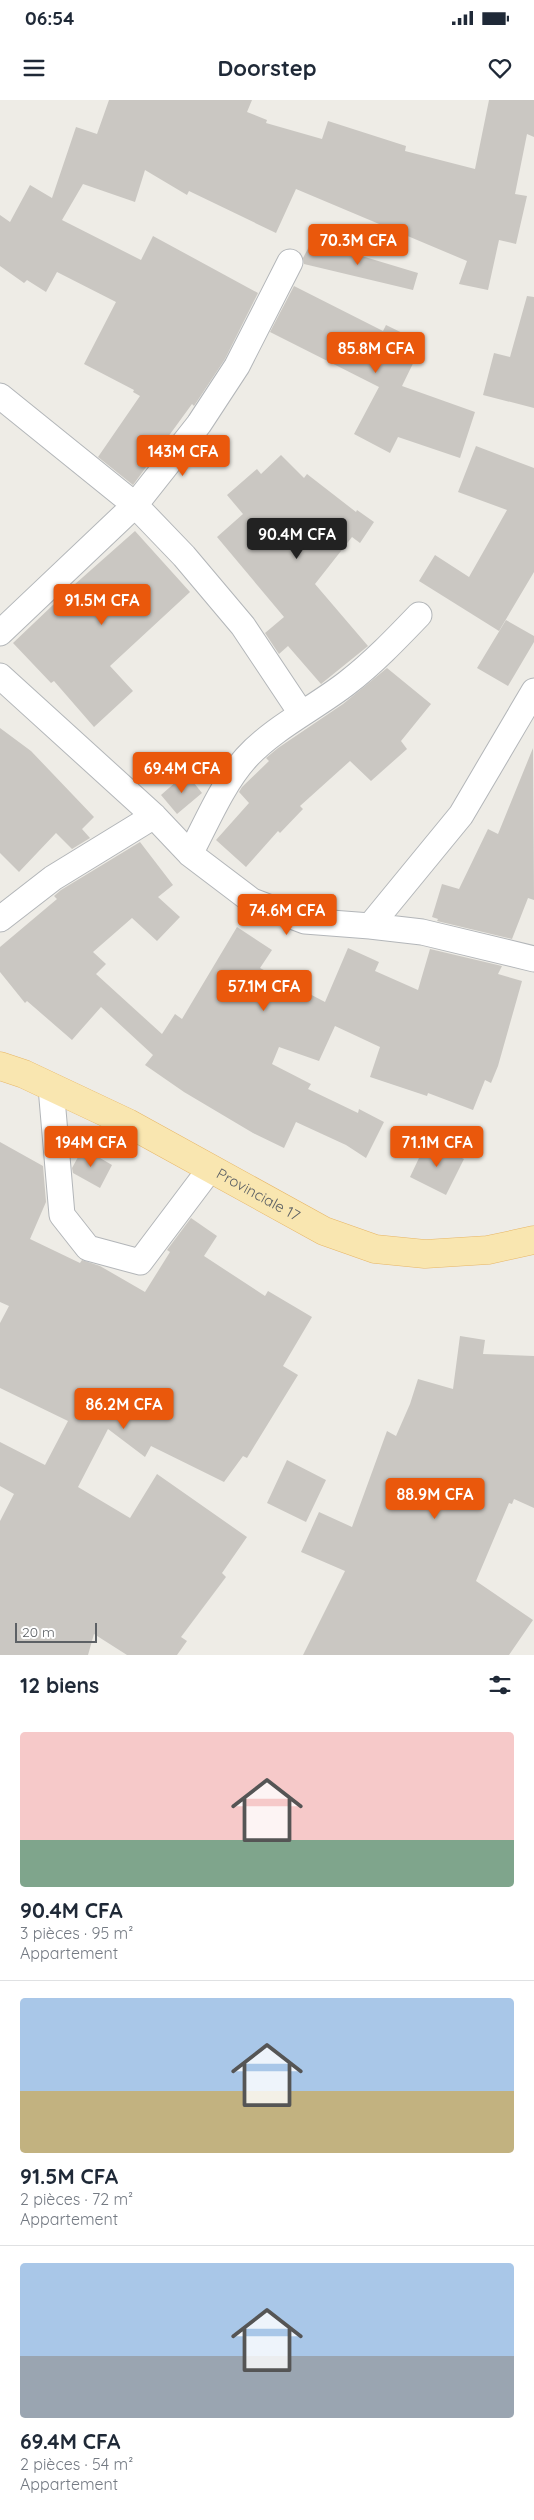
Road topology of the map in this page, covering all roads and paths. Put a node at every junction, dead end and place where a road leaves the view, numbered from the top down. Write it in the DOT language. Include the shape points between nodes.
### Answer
graph roads {
  1 [pos="290,262"];
  2 [pos="0,396"];
  3 [pos="135,505"];
  4 [pos="419,615"];
  5 [pos="0,633"];
  6 [pos="0,676"];
  7 [pos="534,691"];
  8 [pos="301,713"];
  9 [pos="154,816"];
  10 [pos="190,854"];
  11 [pos="0,919"];
  12 [pos="370,926"];
  13 [pos="534,959"];
  14 [pos="0,1066"];
  15 [pos="51,1087"];
  16 [pos="210,1169"];
  17 [pos="534,1240"];
  1 -- 3 [label="street" via="237,366 199,424"];
  2 -- 3 [label="street"];
  3 -- 5 [label="street"];
  3 -- 8 [label="street" via="184,556 243,626"];
  4 -- 8 [label="street" via="346,684"];
  6 -- 9 [label="street"];
  7 -- 12 [label="street" via="461,814"];
  8 -- 10 [label="street" via="246,758 222,794"];
  9 -- 10 [label="street"];
  9 -- 11 [label="street" via="52,878"];
  10 -- 12 [label="street" via="252,901 305,921"];
  12 -- 13 [label="street" via="422,932"];
  14 -- 15 [label="main road, Provinciale 17"];
  15 -- 16 [label="main road, Provinciale 17" via="128,1123"];
  15 -- 16 [label="street" via="62,1215 88,1248 140,1262"];
  16 -- 17 [label="main road, Provinciale 17" via="324,1231 374,1249 434,1253 488,1250"];
}
